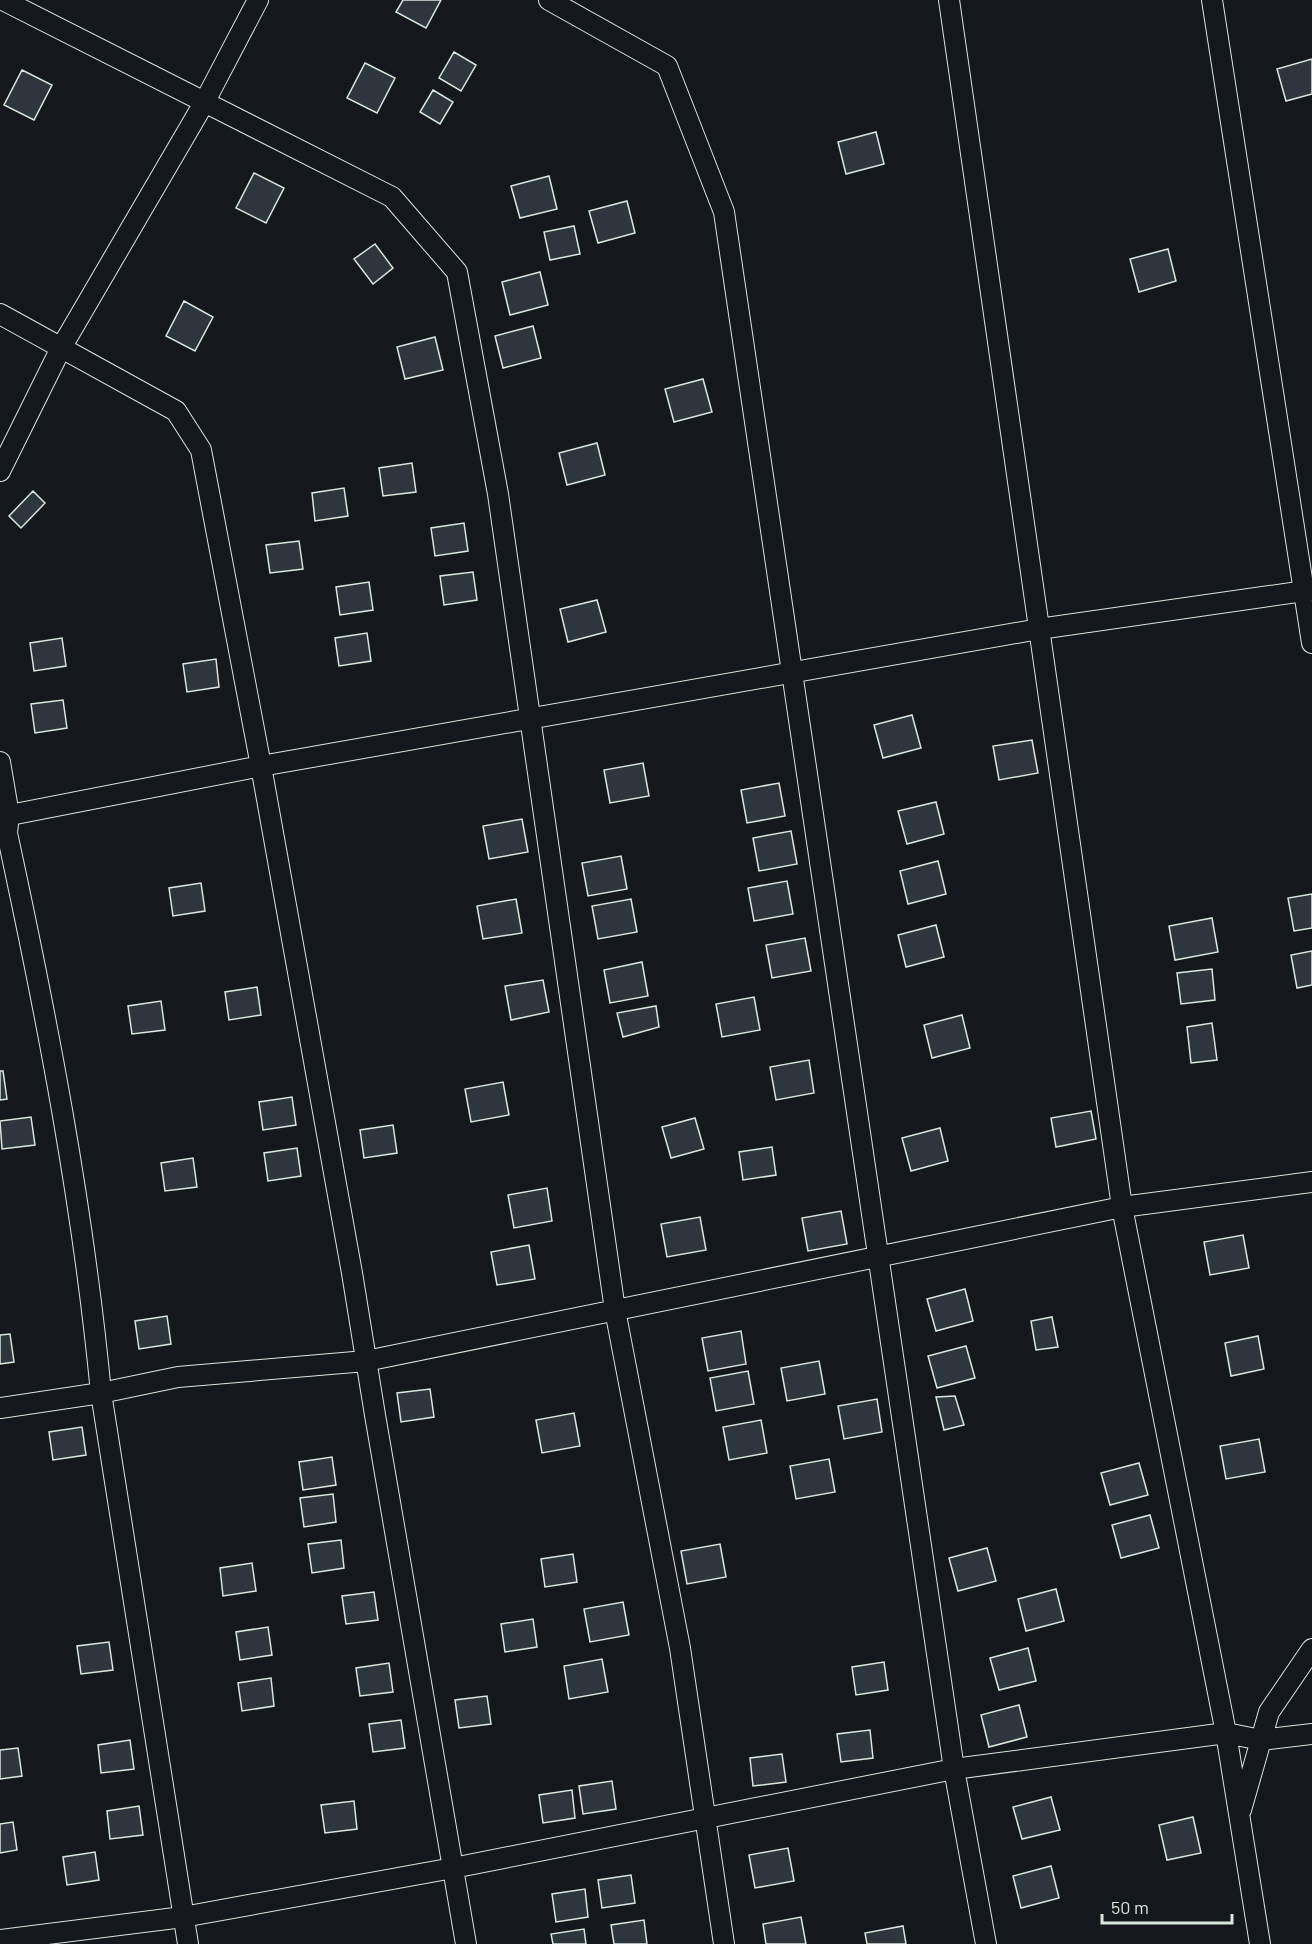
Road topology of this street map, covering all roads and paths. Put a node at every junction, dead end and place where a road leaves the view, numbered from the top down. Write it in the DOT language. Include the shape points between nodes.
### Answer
graph roads {
  1 [pos="3,0"];
  2 [pos="258,0"];
  3 [pos="549,0"];
  4 [pos="949,0"];
  5 [pos="1212,0"];
  6 [pos="204,103"];
  7 [pos="0,314"];
  8 [pos="61,348"];
  9 [pos="0,471"];
  10 [pos="1308,591"];
  11 [pos="1039,629"];
  12 [pos="1312,643"];
  13 [pos="792,673"];
  14 [pos="530,719"];
  15 [pos="0,762"];
  16 [pos="261,766"];
  17 [pos="4,816"];
  18 [pos="1312,1182"];
  19 [pos="1122,1207"];
  20 [pos="878,1257"];
  21 [pos="615,1310"];
  22 [pos="366,1360"];
  23 [pos="101,1393"];
  24 [pos="0,1408"];
  25 [pos="1312,1649"];
  26 [pos="1226,1733"];
  27 [pos="1312,1734"];
  28 [pos="1261,1740"];
  29 [pos="954,1769"];
  30 [pos="1239,1816"];
  31 [pos="705,1819"];
  32 [pos="453,1868"];
  33 [pos="183,1917"];
  34 [pos="0,1940"];
  35 [pos="188,1944"];
  36 [pos="466,1944"];
  37 [pos="724,1944"];
  38 [pos="986,1944"];
  39 [pos="1260,1944"];
  1 -- 6 [label="street"];
  2 -- 6 [label="street"];
  3 -- 13 [label="street" via="667,66 724,212"];
  4 -- 11 [label="street"];
  5 -- 10 [label="street"];
  6 -- 8 [label="street"];
  6 -- 14 [label="street" via="392,197 457,272 498,494"];
  7 -- 8 [label="street"];
  8 -- 9 [label="street"];
  8 -- 16 [label="street" via="176,411 201,450"];
  10 -- 11 [label="street"];
  10 -- 12 [label="street"];
  11 -- 13 [label="street"];
  11 -- 19 [label="street"];
  13 -- 14 [label="street"];
  13 -- 20 [label="street"];
  14 -- 16 [label="street"];
  14 -- 21 [label="street"];
  15 -- 17 [label="street"];
  16 -- 17 [label="street"];
  16 -- 22 [label="street"];
  17 -- 23 [label="street" via="42,994 70,1161"];
  18 -- 19 [label="street"];
  19 -- 20 [label="street"];
  19 -- 26 [label="street"];
  20 -- 21 [label="street"];
  20 -- 29 [label="street"];
  21 -- 22 [label="street"];
  21 -- 31 [label="street" via="680,1648"];
  22 -- 23 [label="street" via="178,1377"];
  22 -- 32 [label="street"];
  23 -- 24 [label="street"];
  23 -- 33 [label="street"];
  25 -- 28 [label="street" via="1269,1712"];
  26 -- 28 [label="street"];
  26 -- 29 [label="street"];
  26 -- 30 [label="street"];
  27 -- 28 [label="street"];
  28 -- 30 [label="street"];
  29 -- 31 [label="street"];
  29 -- 38 [label="street"];
  30 -- 39 [label="street"];
  31 -- 32 [label="street"];
  31 -- 37 [label="street"];
  32 -- 33 [label="street"];
  32 -- 36 [label="street"];
  33 -- 34 [label="street"];
  33 -- 35 [label="street"];
}
